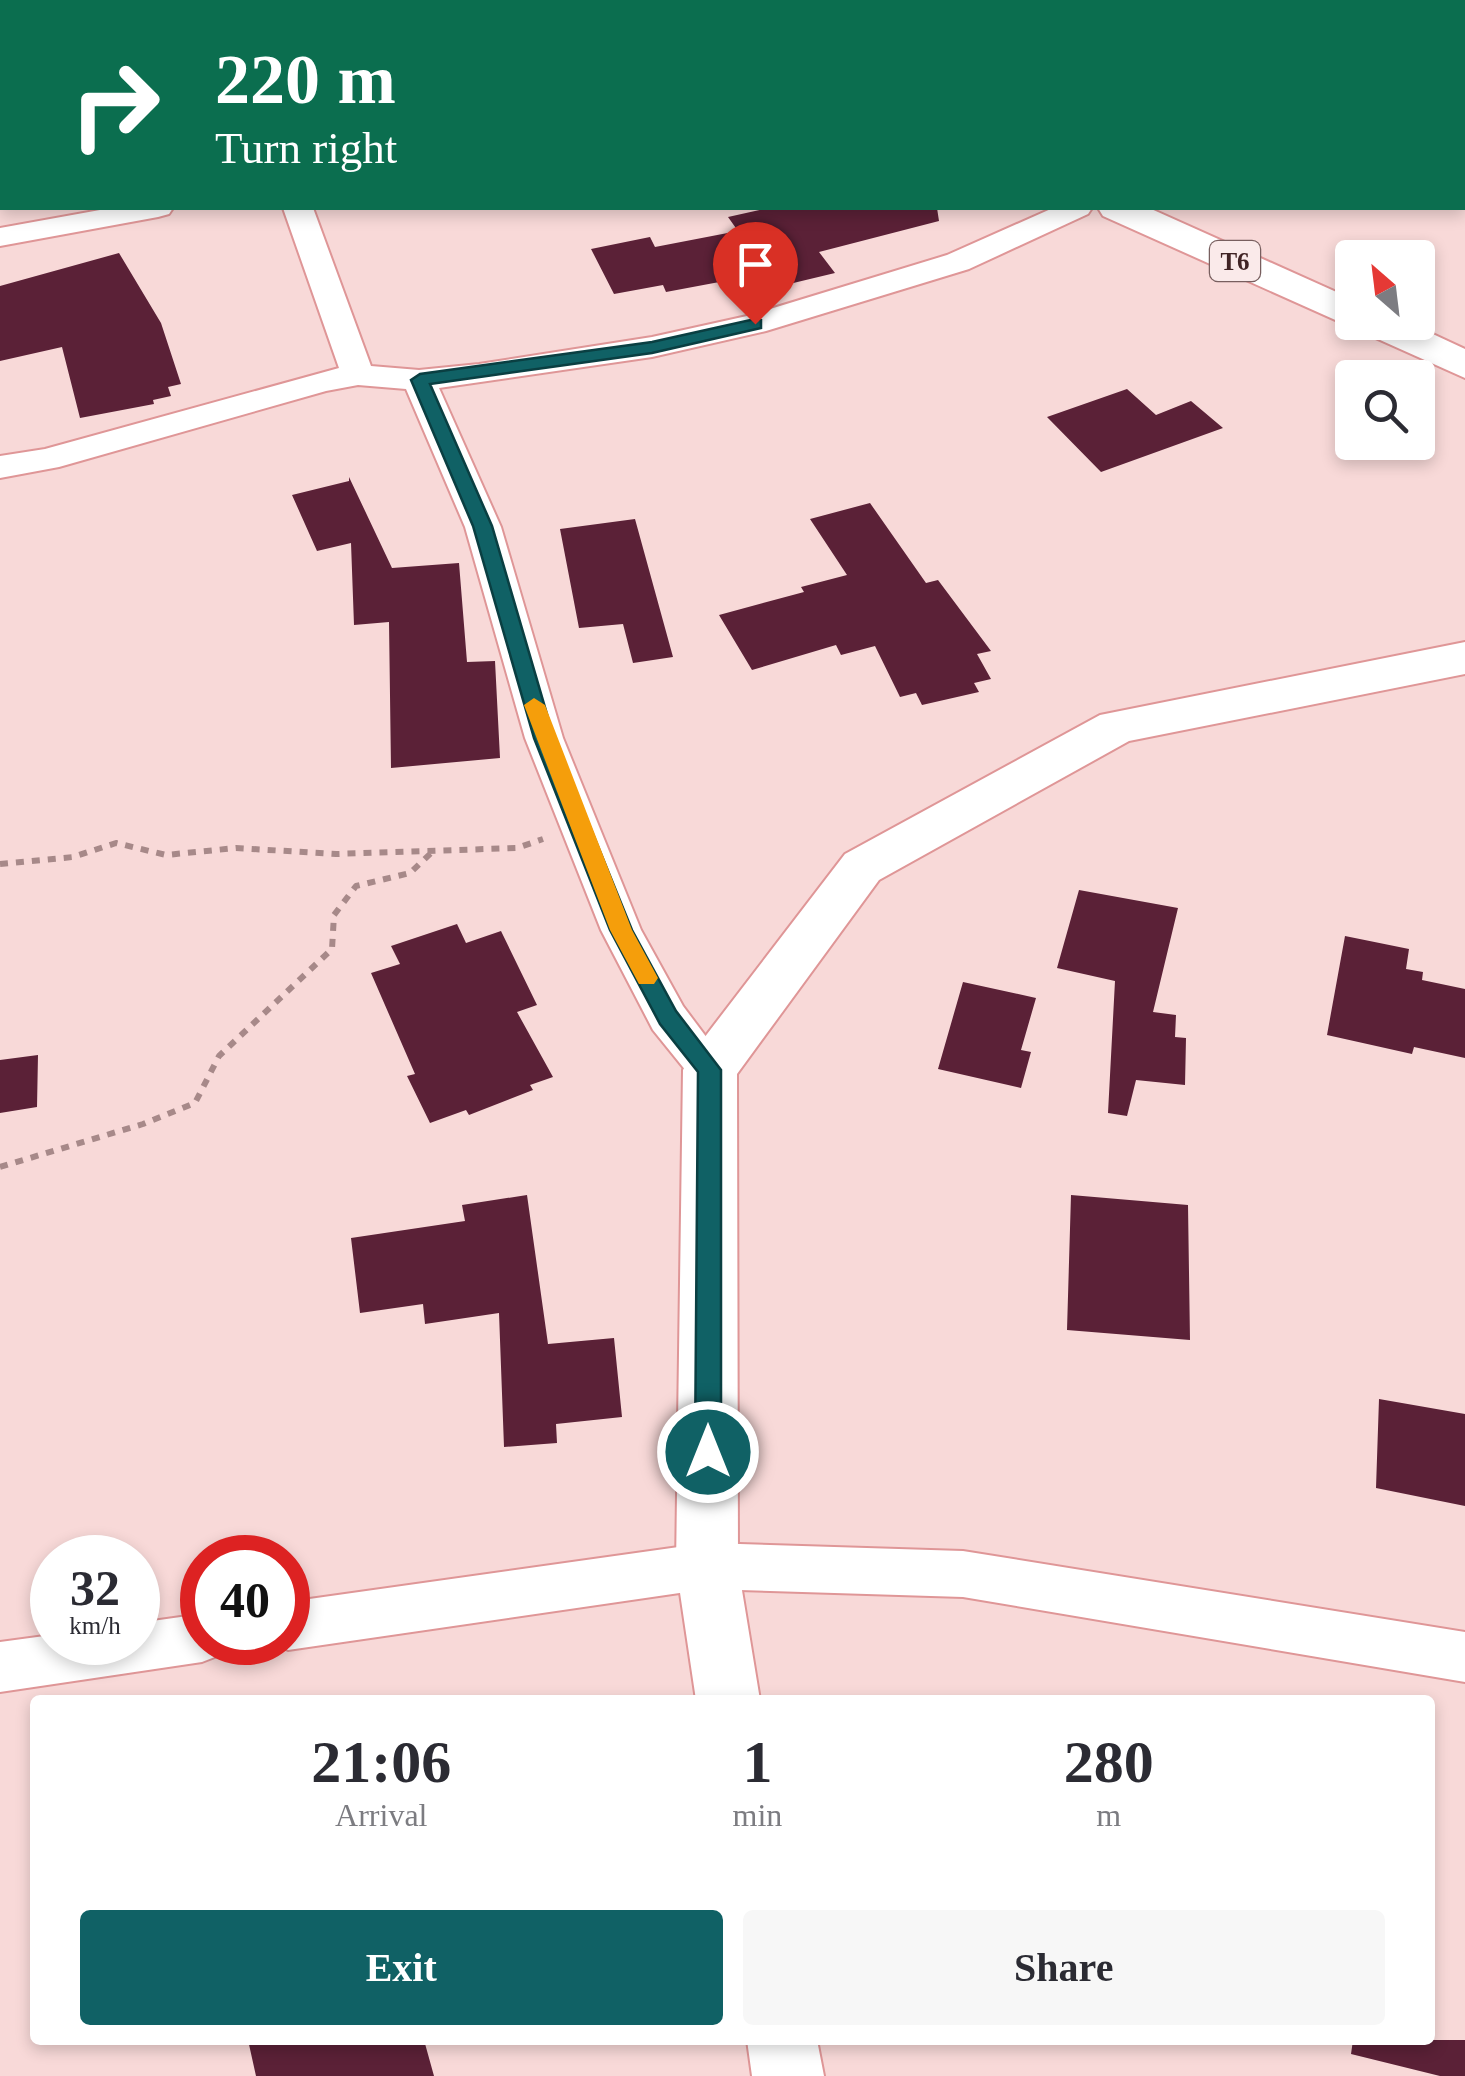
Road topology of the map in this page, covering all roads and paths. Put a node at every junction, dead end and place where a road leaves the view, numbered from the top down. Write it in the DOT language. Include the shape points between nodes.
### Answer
graph roads {
  1 [pos="147,210"];
  2 [pos="299,210"];
  3 [pos="1122,210"];
  4 [pos="1055,211"];
  5 [pos="0,238"];
  6 [pos="1335,306"];
  7 [pos="1411,340"];
  8 [pos="1465,365"];
  9 [pos="358,375"];
  10 [pos="420,380"];
  11 [pos="0,467"];
  12 [pos="1465,658"];
  13 [pos="579,825"];
  14 [pos="432,852"];
  15 [pos="0,864"];
  16 [pos="710,1070"];
  17 [pos="0,1167"];
  18 [pos="707,1566"];
  19 [pos="310,1623"];
  20 [pos="180,1641"];
  21 [pos="1465,1657"];
  22 [pos="0,1667"];
  23 [pos="727,1695"];
  24 [pos="783,2045"];
  25 [pos="788,2076"];
  1 -- 5 [label="street"];
  2 -- 9 [label="street"];
  3 -- 6 [label="highway, T6"];
  4 -- 10 [label="street" via="958,262 755,324 652,348"];
  7 -- 8 [label="highway"];
  9 -- 10 [label="street"];
  9 -- 11 [label="street"];
  10 -- 13 [label="street" via="483,526 544,738"];
  12 -- 16 [label="street" via="1117,726 862,867"];
  13 -- 14 [label="path" via="517,848"];
  13 -- 16 [label="street" via="658,1000"];
  14 -- 15 [label="path" via="236,848 166,855 116,843 73,857"];
  14 -- 17 [label="path" via="410,873 356,886 334,915 332,949 219,1056 194,1103"];
  16 -- 18 [label="street"];
  18 -- 19 [label="street"];
  18 -- 21 [label="street" via="964,1574"];
  18 -- 23 [label="street"];
  20 -- 22 [label="street"];
  24 -- 25 [label="street"];
}
